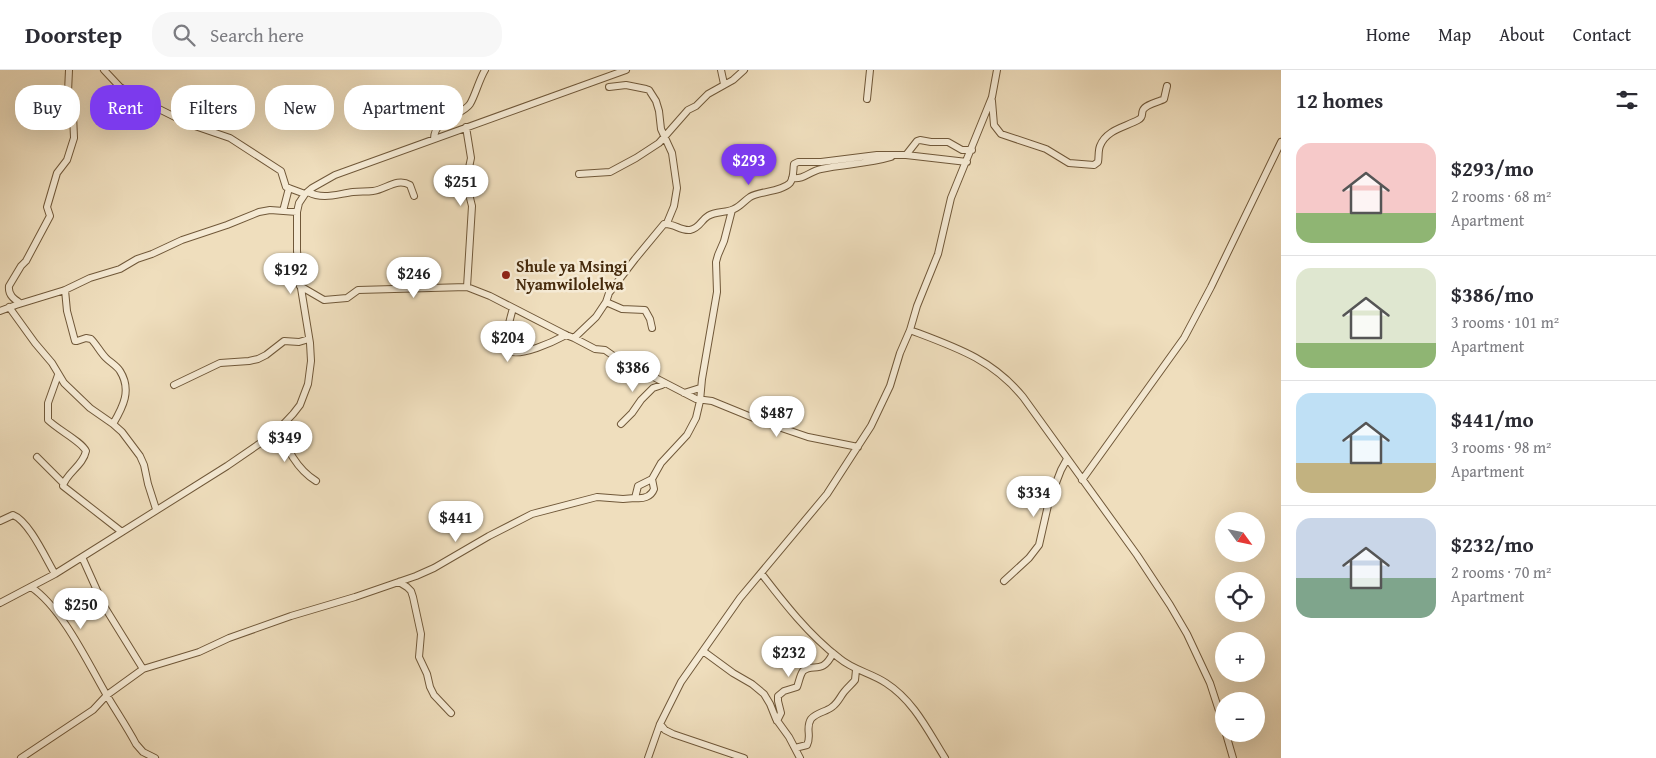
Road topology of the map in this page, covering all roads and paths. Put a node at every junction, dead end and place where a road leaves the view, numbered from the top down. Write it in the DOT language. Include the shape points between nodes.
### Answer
graph roads {
  1 [pos="69,70"];
  2 [pos="104,70"];
  3 [pos="485,70"];
  4 [pos="626,70"];
  5 [pos="721,70"];
  6 [pos="744,70"];
  7 [pos="870,70"];
  8 [pos="997,70"];
  9 [pos="724,84"];
  10 [pos="1167,86"];
  11 [pos="609,87"];
  12 [pos="992,97"];
  13 [pos="867,98"];
  14 [pos="466,128"];
  15 [pos="665,138"];
  16 [pos="434,139"];
  17 [pos="1281,142"];
  18 [pos="972,150"];
  19 [pos="906,155"];
  20 [pos="897,156"];
  21 [pos="967,162"];
  22 [pos="579,174"];
  23 [pos="792,178"];
  24 [pos="289,188"];
  25 [pos="307,193"];
  26 [pos="414,196"];
  27 [pos="732,210"];
  28 [pos="283,211"];
  29 [pos="297,212"];
  30 [pos="668,223"];
  31 [pos="300,286"];
  32 [pos="467,287"];
  33 [pos="65,290"];
  34 [pos="606,302"];
  35 [pos="20,303"];
  36 [pos="10,307"];
  37 [pos="513,308"];
  38 [pos="0,311"];
  39 [pos="652,328"];
  40 [pos="910,330"];
  41 [pos="566,336"];
  42 [pos="574,338"];
  43 [pos="309,339"];
  44 [pos="58,375"];
  45 [pos="664,382"];
  46 [pos="174,385"];
  47 [pos="700,388"];
  48 [pos="684,393"];
  49 [pos="700,401"];
  50 [pos="113,424"];
  51 [pos="621,424"];
  52 [pos="281,427"];
  53 [pos="858,447"];
  54 [pos="37,457"];
  55 [pos="1067,460"];
  56 [pos="652,479"];
  57 [pos="1082,480"];
  58 [pos="316,481"];
  59 [pos="63,484"];
  60 [pos="635,498"];
  61 [pos="156,510"];
  62 [pos="0,521"];
  63 [pos="122,532"];
  64 [pos="82,557"];
  65 [pos="761,573"];
  66 [pos="55,574"];
  67 [pos="1004,580"];
  68 [pos="399,582"];
  69 [pos="31,587"];
  70 [pos="0,595"];
  71 [pos="9,599"];
  72 [pos="0,604"];
  73 [pos="703,651"];
  74 [pos="833,653"];
  75 [pos="143,669"];
  76 [pos="856,670"];
  77 [pos="107,695"];
  78 [pos="1215,698"];
  79 [pos="451,714"];
  80 [pos="777,721"];
  81 [pos="660,724"];
  82 [pos="1228,742"];
  83 [pos="795,748"];
  84 [pos="21,758"];
  85 [pos="155,758"];
  86 [pos="648,758"];
  87 [pos="744,758"];
  88 [pos="800,758"];
  89 [pos="945,758"];
  90 [pos="1233,758"];
  1 -- 35 [label="street" via="73,143 56,176 47,207 50,216 26,262 9,286 12,297"];
  2 -- 24 [label="street" via="120,87 143,101 189,124 230,138 263,159 281,171"];
  3 -- 16 [label="street" via="470,104 435,130"];
  4 -- 14 [label="street"];
  5 -- 9 [label="street"];
  6 -- 9 [label="street"];
  7 -- 13 [label="street"];
  8 -- 12 [label="street"];
  9 -- 15 [label="street" via="688,110"];
  10 -- 12 [label="street" via="1164,99 1145,107 1139,120 1122,126 1104,139 1099,148 1098,162 1094,165 1069,163 1046,149 1001,134 994,125"];
  11 -- 15 [label="street" via="626,85 649,90 656,101"];
  12 -- 18 [label="street"];
  14 -- 16 [label="street"];
  14 -- 32 [label="street" via="471,158 466,182 472,206"];
  15 -- 22 [label="street" via="616,170"];
  15 -- 30 [label="street" via="672,153 677,188"];
  16 -- 25 [label="street" via="335,175"];
  17 -- 57 [label="street" via="1184,338"];
  18 -- 19 [label="street" via="962,150 948,142 920,140"];
  18 -- 21 [label="street"];
  19 -- 20 [label="street"];
  19 -- 21 [label="street"];
  20 -- 23 [label="street" via="820,169 798,179"];
  20 -- 23 [label="street" via="796,163"];
  21 -- 40 [label="street" via="951,198 941,246"];
  23 -- 27 [label="street" via="787,184 749,197"];
  24 -- 25 [label="street"];
  24 -- 28 [label="street"];
  25 -- 26 [label="street" via="333,196 373,192 402,182 410,186"];
  25 -- 29 [label="street"];
  27 -- 30 [label="street" via="709,215 700,226 691,230"];
  27 -- 47 [label="street" via="716,262 717,292"];
  28 -- 29 [label="street"];
  28 -- 33 [label="street" via="259,212 182,240"];
  29 -- 31 [label="street"];
  30 -- 34 [label="street" via="635,259 609,293"];
  31 -- 32 [label="street" via="324,300 348,298 358,290"];
  31 -- 43 [label="street"];
  32 -- 37 [label="street"];
  33 -- 35 [label="street"];
  33 -- 50 [label="street" via="75,341 91,339 120,370 125,383 124,402"];
  34 -- 39 [label="street" via="622,310 645,310"];
  34 -- 42 [label="street"];
  35 -- 36 [label="street"];
  36 -- 38 [label="street"];
  36 -- 44 [label="street"];
  37 -- 41 [label="street"];
  37 -- 41 [label="street" via="506,344 508,351 513,353 539,347"];
  40 -- 53 [label="street" via="890,386"];
  40 -- 55 [label="street" via="969,354 999,372 1013,384"];
  41 -- 42 [label="street"];
  42 -- 45 [label="street"];
  43 -- 46 [label="street" via="284,341 258,359 220,364"];
  43 -- 52 [label="street" via="308,384 300,405"];
  44 -- 50 [label="street" via="90,408"];
  44 -- 59 [label="street" via="48,403 48,420 86,451 85,457"];
  45 -- 48 [label="street"];
  45 -- 51 [label="street" via="653,388"];
  47 -- 48 [label="street"];
  47 -- 49 [label="street"];
  48 -- 49 [label="street"];
  49 -- 53 [label="street" via="712,401 808,437"];
  49 -- 56 [label="street" via="691,430 661,463"];
  50 -- 61 [label="street" via="144,465"];
  52 -- 58 [label="street" via="285,443 302,470"];
  52 -- 61 [label="street" via="227,466"];
  53 -- 65 [label="street" via="820,504"];
  54 -- 59 [label="street"];
  55 -- 57 [label="street"];
  55 -- 67 [label="street" via="1052,492 1039,545"];
  56 -- 60 [label="street" via="638,486"];
  56 -- 60 [label="street" via="654,489 651,495"];
  57 -- 78 [label="street" via="1158,584 1187,634"];
  59 -- 63 [label="street"];
  60 -- 68 [label="street" via="597,497 532,514 434,568"];
  61 -- 63 [label="street"];
  62 -- 66 [label="street" via="13,516 21,520"];
  63 -- 64 [label="street"];
  64 -- 66 [label="street"];
  64 -- 75 [label="street" via="104,606"];
  65 -- 73 [label="street" via="730,610"];
  65 -- 74 [label="street" via="783,602"];
  66 -- 69 [label="street"];
  68 -- 75 [label="street" via="290,616 198,652"];
  68 -- 79 [label="street" via="413,597 421,634 419,657 430,687"];
  69 -- 71 [label="street"];
  69 -- 77 [label="street" via="57,612"];
  70 -- 71 [label="street"];
  71 -- 72 [label="street"];
  73 -- 80 [label="street" via="761,691"];
  73 -- 81 [label="street" via="675,691"];
  74 -- 76 [label="street"];
  74 -- 80 [label="street" via="827,664 803,671 797,686 778,696 781,713"];
  75 -- 77 [label="street"];
  76 -- 83 [label="street" via="855,680 839,701 811,719 807,745"];
  76 -- 89 [label="street" via="884,682 909,702"];
  77 -- 84 [label="street" via="93,710"];
  77 -- 85 [label="street" via="136,744"];
  80 -- 83 [label="street"];
  81 -- 86 [label="street"];
  81 -- 87 [label="street" via="673,734"];
  82 -- 90 [label="street"];
  83 -- 88 [label="street"];
}
